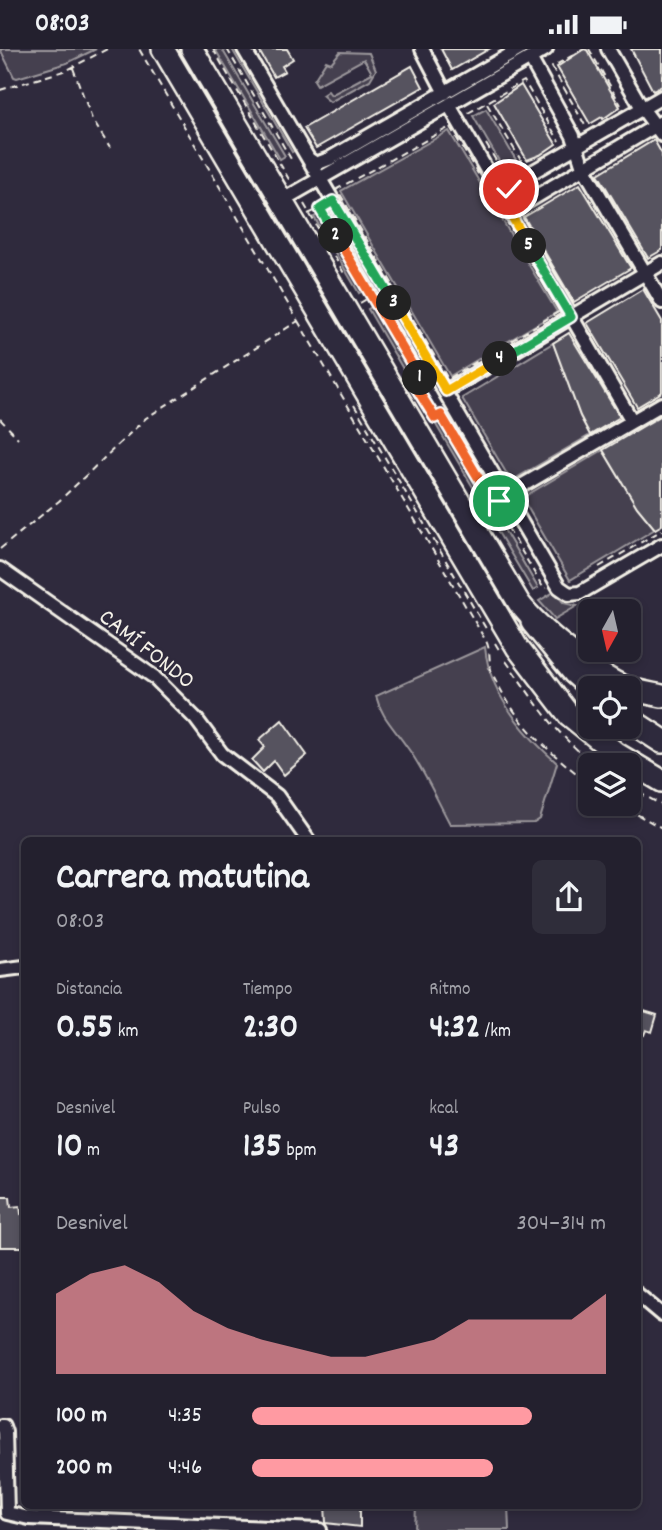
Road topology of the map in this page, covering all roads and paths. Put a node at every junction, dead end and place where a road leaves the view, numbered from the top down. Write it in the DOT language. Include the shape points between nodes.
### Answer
graph roads {
  1 [pos="107,49"];
  2 [pos="139,49"];
  3 [pos="163,49"];
  4 [pos="192,49"];
  5 [pos="213,49"];
  6 [pos="227,49"];
  7 [pos="244,49"];
  8 [pos="422,49"];
  9 [pos="546,49"];
  10 [pos="584,49"];
  11 [pos="589,49"];
  12 [pos="608,49"];
  13 [pos="525,54"];
  14 [pos="73,67"];
  15 [pos="0,90"];
  16 [pos="662,97"];
  17 [pos="447,99"];
  18 [pos="486,102"];
  19 [pos="642,108"];
  20 [pos="622,110"];
  21 [pos="470,116"];
  22 [pos="660,127"];
  23 [pos="588,129"];
  24 [pos="482,136"];
  25 [pos="558,147"];
  26 [pos="577,147"];
  27 [pos="110,148"];
  28 [pos="305,156"];
  29 [pos="524,166"];
  30 [pos="583,167"];
  31 [pos="492,177"];
  32 [pos="320,178"];
  33 [pos="510,179"];
  34 [pos="290,181"];
  35 [pos="337,199"];
  36 [pos="281,201"];
  37 [pos="523,204"];
  38 [pos="505,205"];
  39 [pos="320,209"];
  40 [pos="304,216"];
  41 [pos="258,242"];
  42 [pos="662,263"];
  43 [pos="645,273"];
  44 [pos="376,294"];
  45 [pos="372,296"];
  46 [pos="662,302"];
  47 [pos="359,303"];
  48 [pos="300,314"];
  49 [pos="571,317"];
  50 [pos="298,320"];
  51 [pos="430,381"];
  52 [pos="424,385"];
  53 [pos="446,391"];
  54 [pos="350,398"];
  55 [pos="426,404"];
  56 [pos="662,404"];
  57 [pos="422,406"];
  58 [pos="448,411"];
  59 [pos="441,415"];
  60 [pos="0,419"];
  61 [pos="632,421"];
  62 [pos="18,438"];
  63 [pos="503,498"];
  64 [pos="494,504"];
  65 [pos="481,512"];
  66 [pos="662,530"];
  67 [pos="662,545"];
  68 [pos="0,549"];
  69 [pos="0,569"];
  70 [pos="593,571"];
  71 [pos="556,582"];
  72 [pos="533,622"];
  73 [pos="489,633"];
  74 [pos="494,641"];
  75 [pos="578,676"];
  76 [pos="662,696"];
  77 [pos="641,727"];
  78 [pos="662,741"];
  79 [pos="582,753"];
  80 [pos="578,775"];
  81 [pos="662,781"];
  82 [pos="641,794"];
  83 [pos="662,805"];
  84 [pos="640,816"];
  85 [pos="662,828"];
  86 [pos="306,837"];
  87 [pos="21,967"];
  88 [pos="0,970"];
  89 [pos="641,1297"];
  90 [pos="662,1315"];
  91 [pos="0,1426"];
  92 [pos="320,1530"];
  1 -- 14 [label="path"];
  2 -- 50 [label="path"];
  3 -- 81 [label="main road" via="517,647 569,715 617,754"];
  4 -- 36 [label="main road"];
  5 -- 34 [label="path"];
  6 -- 28 [label="path" via="291,159"];
  7 -- 28 [label="street"];
  8 -- 17 [label="street"];
  9 -- 13 [label="street"];
  10 -- 23 [label="path" via="552,67"];
  11 -- 20 [label="path"];
  12 -- 19 [label="street"];
  13 -- 17 [label="street"];
  13 -- 26 [label="street"];
  14 -- 15 [label="path"];
  14 -- 27 [label="path" via="92,119"];
  16 -- 19 [label="street"];
  17 -- 28 [label="street" via="330,159 316,164"];
  17 -- 31 [label="street"];
  17 -- 32 [label="street"];
  18 -- 21 [label="path" via="468,113"];
  18 -- 25 [label="path" via="524,81 561,143"];
  18 -- 29 [label="path"];
  19 -- 22 [label="street"];
  19 -- 26 [label="street"];
  22 -- 30 [label="street"];
  24 -- 33 [label="path"];
  26 -- 30 [label="street"];
  26 -- 33 [label="street"];
  28 -- 32 [label="street"];
  30 -- 37 [label="street"];
  30 -- 43 [label="street"];
  31 -- 33 [label="street" via="503,185"];
  31 -- 38 [label="street"];
  32 -- 35 [label="street"];
  32 -- 36 [label="street"];
  33 -- 37 [label="street" via="514,204"];
  35 -- 35 [label="path" via="337,190 450,127 560,311 449,379"];
  35 -- 39 [label="path"];
  35 -- 53 [label="street"];
  36 -- 72 [label="main road"];
  37 -- 38 [label="street"];
  38 -- 49 [label="street"];
  39 -- 40 [label="path"];
  39 -- 45 [label="path"];
  41 -- 48 [label="path"];
  42 -- 43 [label="street"];
  43 -- 46 [label="street"];
  43 -- 49 [label="street"];
  44 -- 45 [label="path"];
  45 -- 47 [label="path"];
  45 -- 52 [label="path"];
  49 -- 53 [label="street"];
  49 -- 61 [label="street"];
  50 -- 68 [label="path" via="146,418 59,501"];
  50 -- 80 [label="path" via="486,641 493,676 516,715 543,747"];
  51 -- 52 [label="path"];
  52 -- 55 [label="path" via="417,389"];
  53 -- 63 [label="street"];
  54 -- 73 [label="path"];
  55 -- 57 [label="path"];
  55 -- 59 [label="path" via="435,418"];
  56 -- 61 [label="street"];
  58 -- 59 [label="path"];
  59 -- 64 [label="path"];
  60 -- 62 [label="path"];
  61 -- 63 [label="street"];
  63 -- 64 [label="path"];
  63 -- 71 [label="street"];
  64 -- 65 [label="path"];
  64 -- 71 [label="path" via="544,589"];
  66 -- 70 [label="path"];
  67 -- 71 [label="street" via="580,593 569,594"];
  69 -- 86 [label="street, CAMÍ FONDO" via="155,677 222,754 277,796"];
  72 -- 75 [label="highway"];
  72 -- 76 [label="main road" via="609,678"];
  74 -- 79 [label="path" via="545,717"];
  77 -- 78 [label="highway"];
  82 -- 83 [label="path"];
  84 -- 85 [label="path"];
  87 -- 88 [label="street"];
  89 -- 90 [label="street"];
  91 -- 92 [label="street" via="5,1432 7,1513 29,1518"];
}
